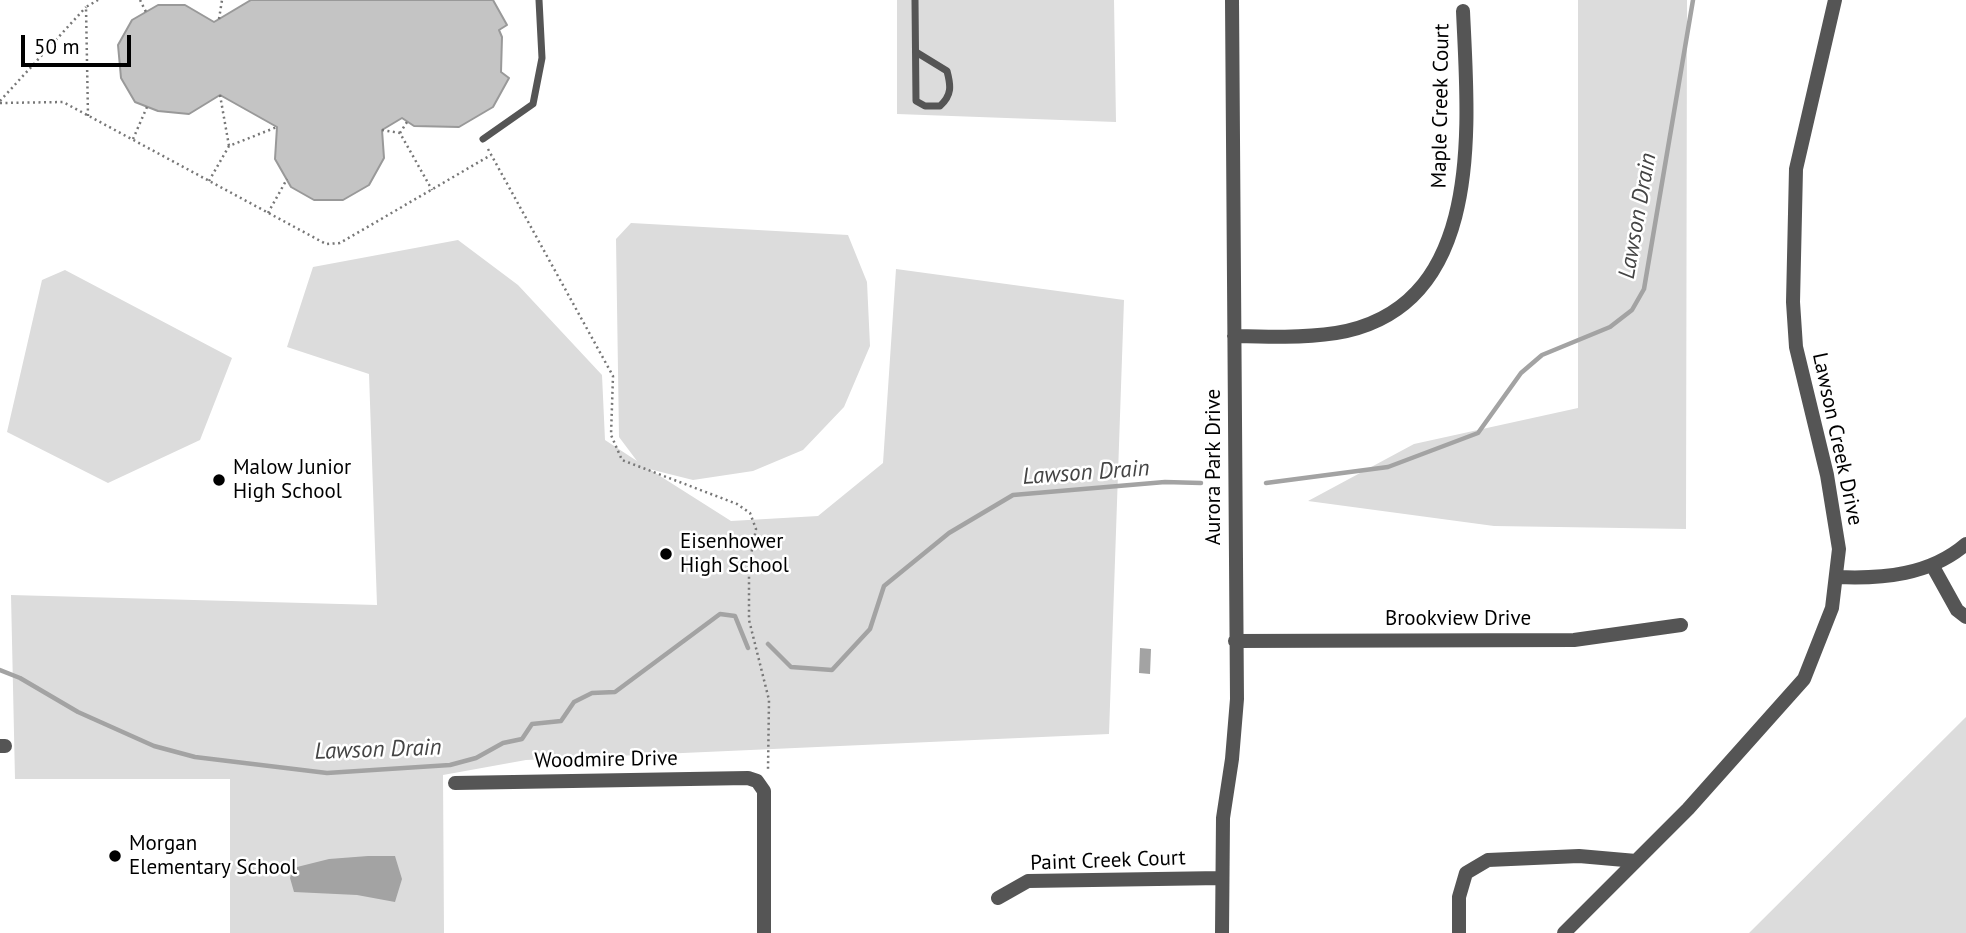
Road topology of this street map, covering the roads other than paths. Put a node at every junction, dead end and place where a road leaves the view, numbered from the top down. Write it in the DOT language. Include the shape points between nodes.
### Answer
graph roads {
  1 [pos="539,0"];
  2 [pos="915,0"];
  3 [pos="1232,0"];
  4 [pos="1835,0"];
  5 [pos="1463,11"];
  6 [pos="916,52"];
  7 [pos="483,139"];
  8 [pos="1234,336"];
  9 [pos="1966,544"];
  10 [pos="1932,565"];
  11 [pos="1837,577"];
  12 [pos="1966,617"];
  13 [pos="1681,625"];
  14 [pos="1235,641"];
  15 [pos="455,783"];
  16 [pos="1636,861"];
  17 [pos="1222,878"];
  18 [pos="998,898"];
  19 [pos="764,933"];
  20 [pos="1222,933"];
  21 [pos="1459,933"];
  22 [pos="1564,933"];
  1 -- 7 [label="lane" via="542,58 533,104"];
  2 -- 6 [label="lane"];
  3 -- 8 [label="street, Aurora Park Drive"];
  4 -- 11 [label="street, Lawson Creek Drive" via="1796,169 1793,302 1796,347 1827,475 1839,549"];
  5 -- 8 [label="street, Maple Creek Court" via="1466,141 1461,197 1456,222 1440,257 1420,286 1398,308 1338,333"];
  6 -- 6 [label="lane" via="916,101 940,106 949,99 947,71"];
  8 -- 14 [label="street, Aurora Park Drive"];
  9 -- 10 [label="street"];
  10 -- 11 [label="street" via="1873,578"];
  10 -- 12 [label="street" via="1957,610"];
  11 -- 16 [label="street, Lawson Creek Drive" via="1832,608 1804,679"];
  13 -- 14 [label="street, Brookview Drive" via="1574,640"];
  14 -- 17 [label="street, Aurora Park Drive" via="1236,725 1223,818"];
  15 -- 19 [label="street, Woodmire Drive" via="748,778 761,786"];
  16 -- 21 [label="street" via="1579,856 1488,860 1466,873 1459,897"];
  16 -- 22 [label="street, Lawson Creek Drive"];
  17 -- 18 [label="street, Paint Creek Court" via="1028,881"];
  17 -- 20 [label="street, Aurora Park Drive"];
}
